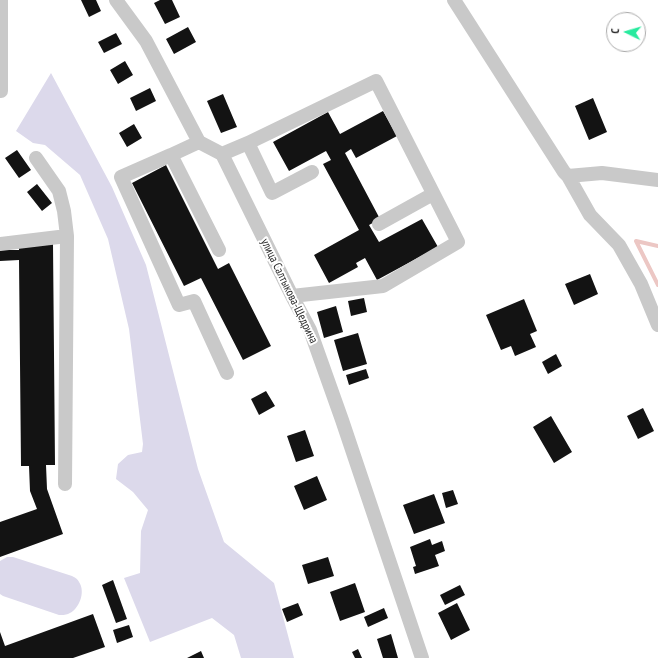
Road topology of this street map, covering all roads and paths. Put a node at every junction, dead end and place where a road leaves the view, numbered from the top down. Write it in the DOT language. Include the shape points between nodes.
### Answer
graph roads {
  1 [pos="1,0"];
  2 [pos="116,0"];
  3 [pos="454,0"];
  4 [pos="0,91"];
  5 [pos="200,142"];
  6 [pos="248,143"];
  7 [pos="222,154"];
  8 [pos="171,155"];
  9 [pos="36,158"];
  10 [pos="312,172"];
  11 [pos="568,176"];
  12 [pos="658,180"];
  13 [pos="433,194"];
  14 [pos="379,224"];
  15 [pos="67,236"];
  16 [pos="0,244"];
  17 [pos="219,250"];
  18 [pos="292,296"];
  19 [pos="658,325"];
  20 [pos="227,373"];
  21 [pos="65,484"];
  22 [pos="422,658"];
  1 -- 4 [label="street"];
  2 -- 5 [label="street" via="146,41"];
  3 -- 11 [label="street"];
  5 -- 7 [label="street"];
  5 -- 8 [label="street"];
  6 -- 7 [label="street"];
  6 -- 10 [label="street" via="272,193"];
  6 -- 13 [label="street" via="376,81"];
  7 -- 18 [label="street, улица Салтыкова-Щедрина"];
  8 -- 17 [label="street"];
  8 -- 20 [label="street" via="121,177 179,305 194,301"];
  9 -- 15 [label="street" via="59,191"];
  11 -- 12 [label="street" via="602,173"];
  11 -- 19 [label="street" via="590,214 619,245 641,284"];
  13 -- 14 [label="street"];
  13 -- 18 [label="street" via="458,242 383,286"];
  15 -- 16 [label="street"];
  15 -- 21 [label="street"];
  18 -- 22 [label="street, улица Салтыкова-Щедрина" via="310,330"];
}
